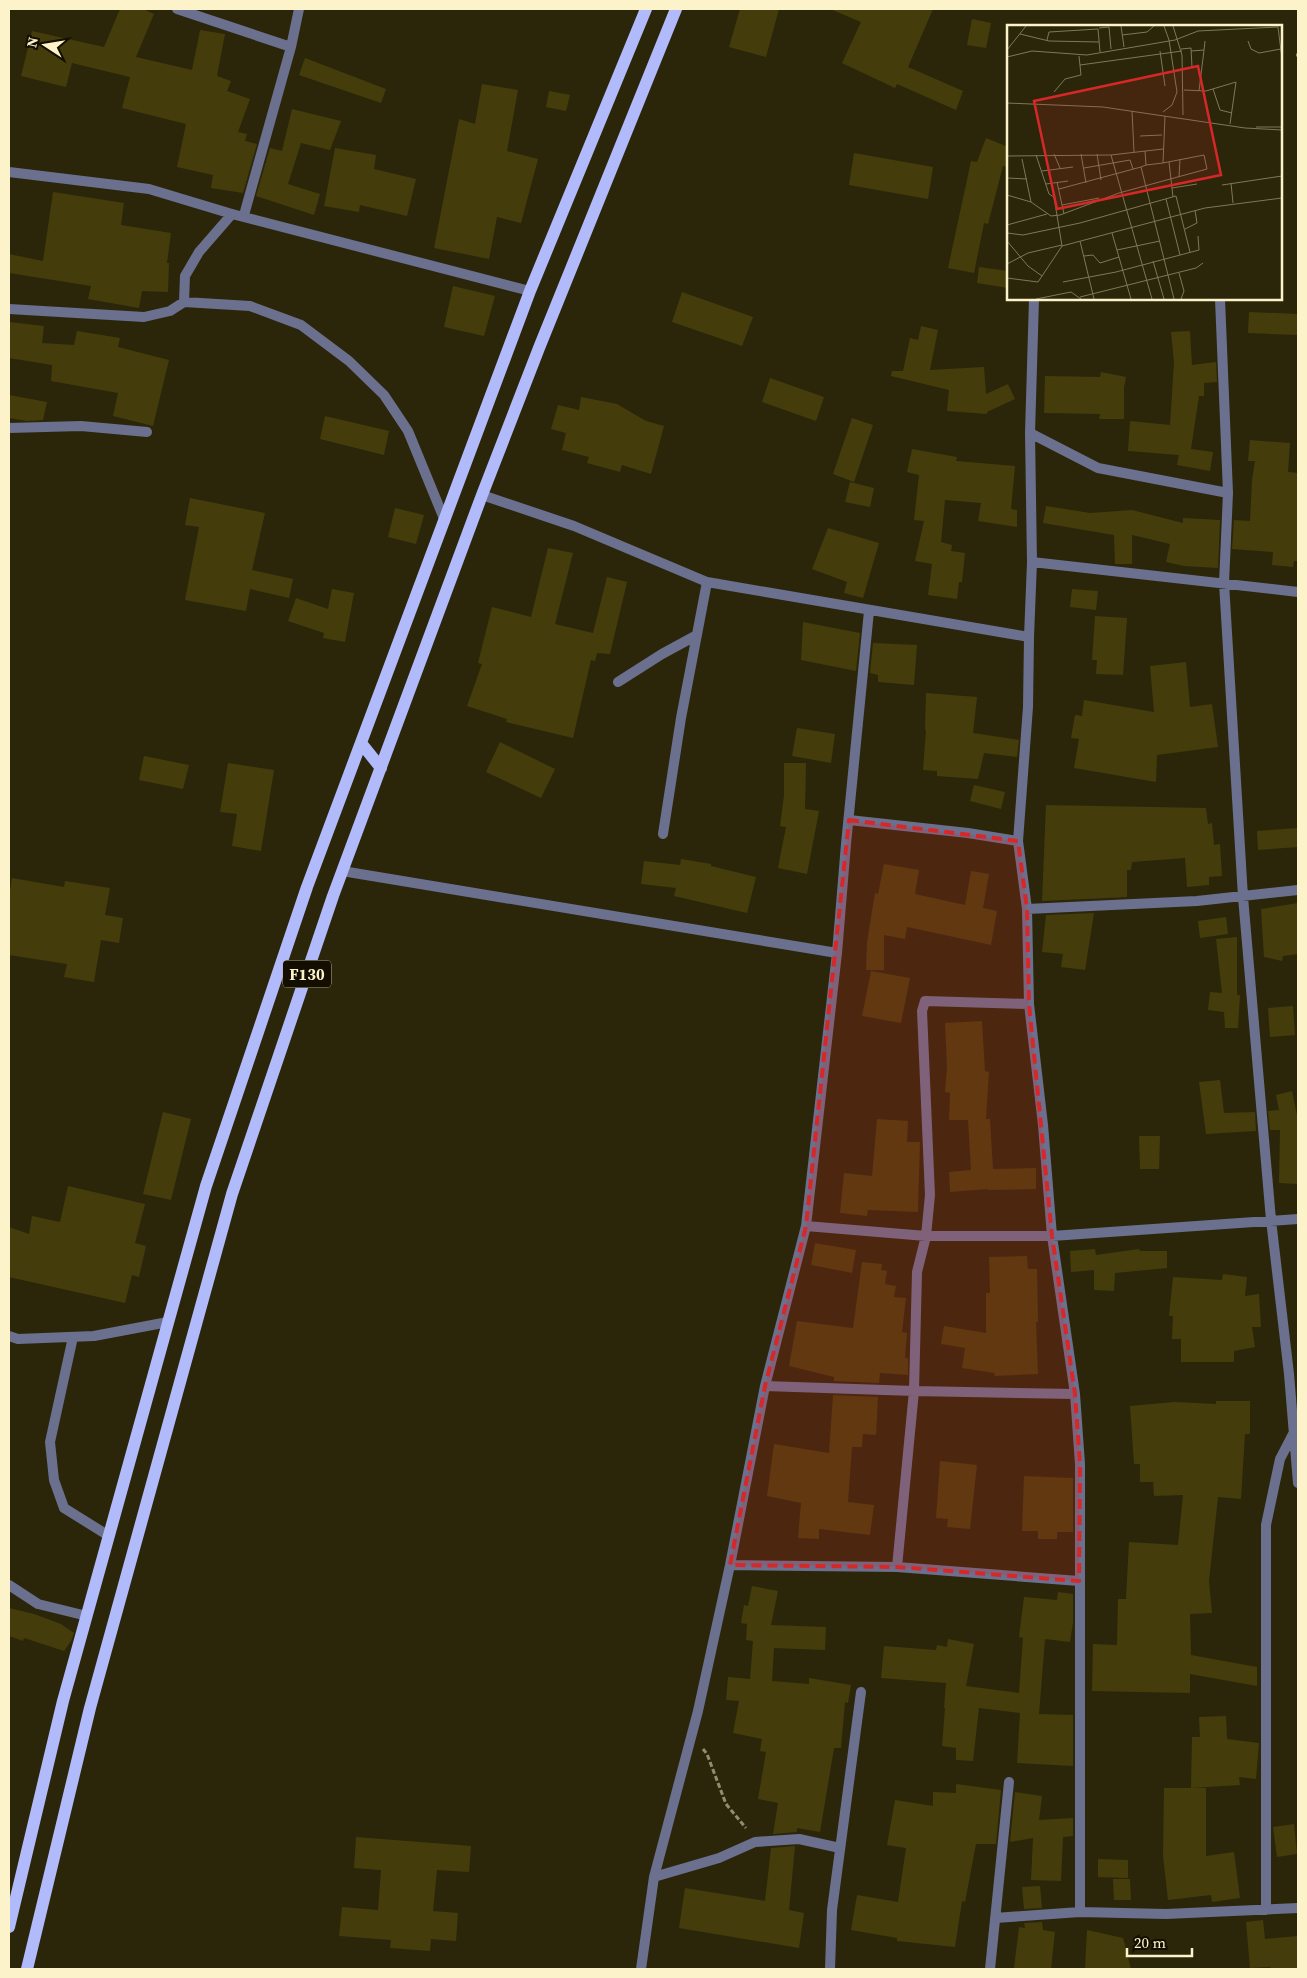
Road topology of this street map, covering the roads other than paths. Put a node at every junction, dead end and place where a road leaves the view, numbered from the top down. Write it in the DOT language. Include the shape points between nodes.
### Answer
graph roads {
  1 [pos="177,9"];
  2 [pos="298,9"];
  3 [pos="646,9"];
  4 [pos="676,9"];
  5 [pos="291,47"];
  6 [pos="9,172"];
  7 [pos="232,214"];
  8 [pos="244,215"];
  9 [pos="530,291"];
  10 [pos="1034,300"];
  11 [pos="1220,300"];
  12 [pos="184,302"];
  13 [pos="9,309"];
  14 [pos="9,428"];
  15 [pos="148,432"];
  16 [pos="1030,433"];
  17 [pos="1228,493"];
  18 [pos="482,495"];
  19 [pos="444,521"];
  20 [pos="1032,562"];
  21 [pos="707,582"];
  22 [pos="1224,583"];
  23 [pos="1298,592"];
  24 [pos="869,611"];
  25 [pos="697,635"];
  26 [pos="1029,637"];
  27 [pos="618,682"];
  28 [pos="361,743"];
  29 [pos="381,768"];
  30 [pos="849,820"];
  31 [pos="662,834"];
  32 [pos="1018,841"];
  33 [pos="342,871"];
  34 [pos="1298,890"];
  35 [pos="1243,897"];
  36 [pos="1026,909"];
  37 [pos="837,952"];
  38 [pos="1029,1004"];
  39 [pos="1298,1219"];
  40 [pos="1271,1220"];
  41 [pos="806,1226"];
  42 [pos="926,1236"];
  43 [pos="1052,1236"];
  44 [pos="168,1322"];
  45 [pos="9,1336"];
  46 [pos="73,1337"];
  47 [pos="765,1386"];
  48 [pos="914,1391"];
  49 [pos="1075,1394"];
  50 [pos="1294,1433"];
  51 [pos="1298,1483"];
  52 [pos="109,1536"];
  53 [pos="730,1565"];
  54 [pos="897,1566"];
  55 [pos="1079,1581"];
  56 [pos="9,1586"];
  57 [pos="87,1616"];
  58 [pos="861,1692"];
  59 [pos="1009,1782"];
  60 [pos="840,1848"];
  61 [pos="654,1877"];
  62 [pos="1298,1908"];
  63 [pos="1266,1910"];
  64 [pos="1080,1912"];
  65 [pos="995,1918"];
  66 [pos="9,1927"];
  67 [pos="27,1969"];
  68 [pos="641,1969"];
  69 [pos="830,1969"];
  70 [pos="990,1969"];
  1 -- 5 [label="street"];
  2 -- 5 [label="street"];
  3 -- 9 [label="main road, F130"];
  4 -- 18 [label="main road, F130"];
  5 -- 8 [label="street"];
  6 -- 7 [label="street" via="149,189"];
  7 -- 8 [label="street"];
  7 -- 12 [label="street" via="200,252 185,276"];
  8 -- 9 [label="street"];
  9 -- 19 [label="main road, F130"];
  10 -- 16 [label="street"];
  11 -- 17 [label="street"];
  12 -- 13 [label="street" via="170,311 144,317"];
  12 -- 19 [label="street" via="250,306 267,312 301,325 349,361 384,395 408,431"];
  14 -- 15 [label="street" via="81,426"];
  16 -- 17 [label="street" via="1098,468"];
  16 -- 20 [label="street"];
  17 -- 22 [label="street"];
  18 -- 21 [label="street" via="574,526"];
  18 -- 29 [label="main road, F130"];
  19 -- 28 [label="main road, F130"];
  20 -- 22 [label="street"];
  20 -- 26 [label="street"];
  21 -- 24 [label="street"];
  21 -- 25 [label="street"];
  22 -- 23 [label="street"];
  22 -- 35 [label="street"];
  24 -- 26 [label="street"];
  24 -- 30 [label="street"];
  25 -- 27 [label="street"];
  25 -- 31 [label="street"];
  26 -- 32 [label="street" via="1028,707"];
  28 -- 29 [label="main road"];
  28 -- 44 [label="main road, F130" via="307,887 206,1186"];
  29 -- 33 [label="main road, F130"];
  30 -- 32 [label="street"];
  30 -- 37 [label="street"];
  32 -- 36 [label="street"];
  33 -- 37 [label="street"];
  33 -- 67 [label="main road, F130" via="232,1194 90,1708"];
  34 -- 35 [label="street"];
  35 -- 36 [label="street"];
  35 -- 40 [label="street"];
  36 -- 38 [label="street"];
  37 -- 41 [label="street"];
  38 -- 42 [label="street" via="925,1001 922,1011 930,1195"];
  38 -- 43 [label="street"];
  39 -- 40 [label="street"];
  40 -- 43 [label="street"];
  40 -- 50 [label="street"];
  41 -- 42 [label="street"];
  41 -- 47 [label="street"];
  42 -- 43 [label="street"];
  42 -- 48 [label="street" via="917,1272"];
  43 -- 49 [label="street"];
  44 -- 46 [label="street"];
  44 -- 52 [label="main road, F130"];
  45 -- 46 [label="street" via="18,1339"];
  46 -- 52 [label="street" via="50,1442 54,1480 64,1508"];
  47 -- 48 [label="street"];
  47 -- 53 [label="street"];
  48 -- 49 [label="street"];
  48 -- 54 [label="street"];
  49 -- 55 [label="street" via="1080,1464"];
  50 -- 51 [label="street"];
  50 -- 63 [label="street" via="1280,1459 1266,1525"];
  52 -- 57 [label="main road, F130"];
  53 -- 54 [label="street"];
  53 -- 61 [label="street" via="692,1735"];
  54 -- 55 [label="street"];
  55 -- 64 [label="street"];
  56 -- 57 [label="street" via="38,1604"];
  57 -- 66 [label="main road, F130" via="63,1701"];
  58 -- 60 [label="street"];
  59 -- 65 [label="street"];
  60 -- 61 [label="street" via="799,1839 760,1841 719,1858"];
  60 -- 69 [label="street" via="832,1910"];
  61 -- 68 [label="street"];
  62 -- 63 [label="street"];
  63 -- 64 [label="street" via="1166,1914"];
  64 -- 65 [label="street"];
  65 -- 70 [label="street"];
}
